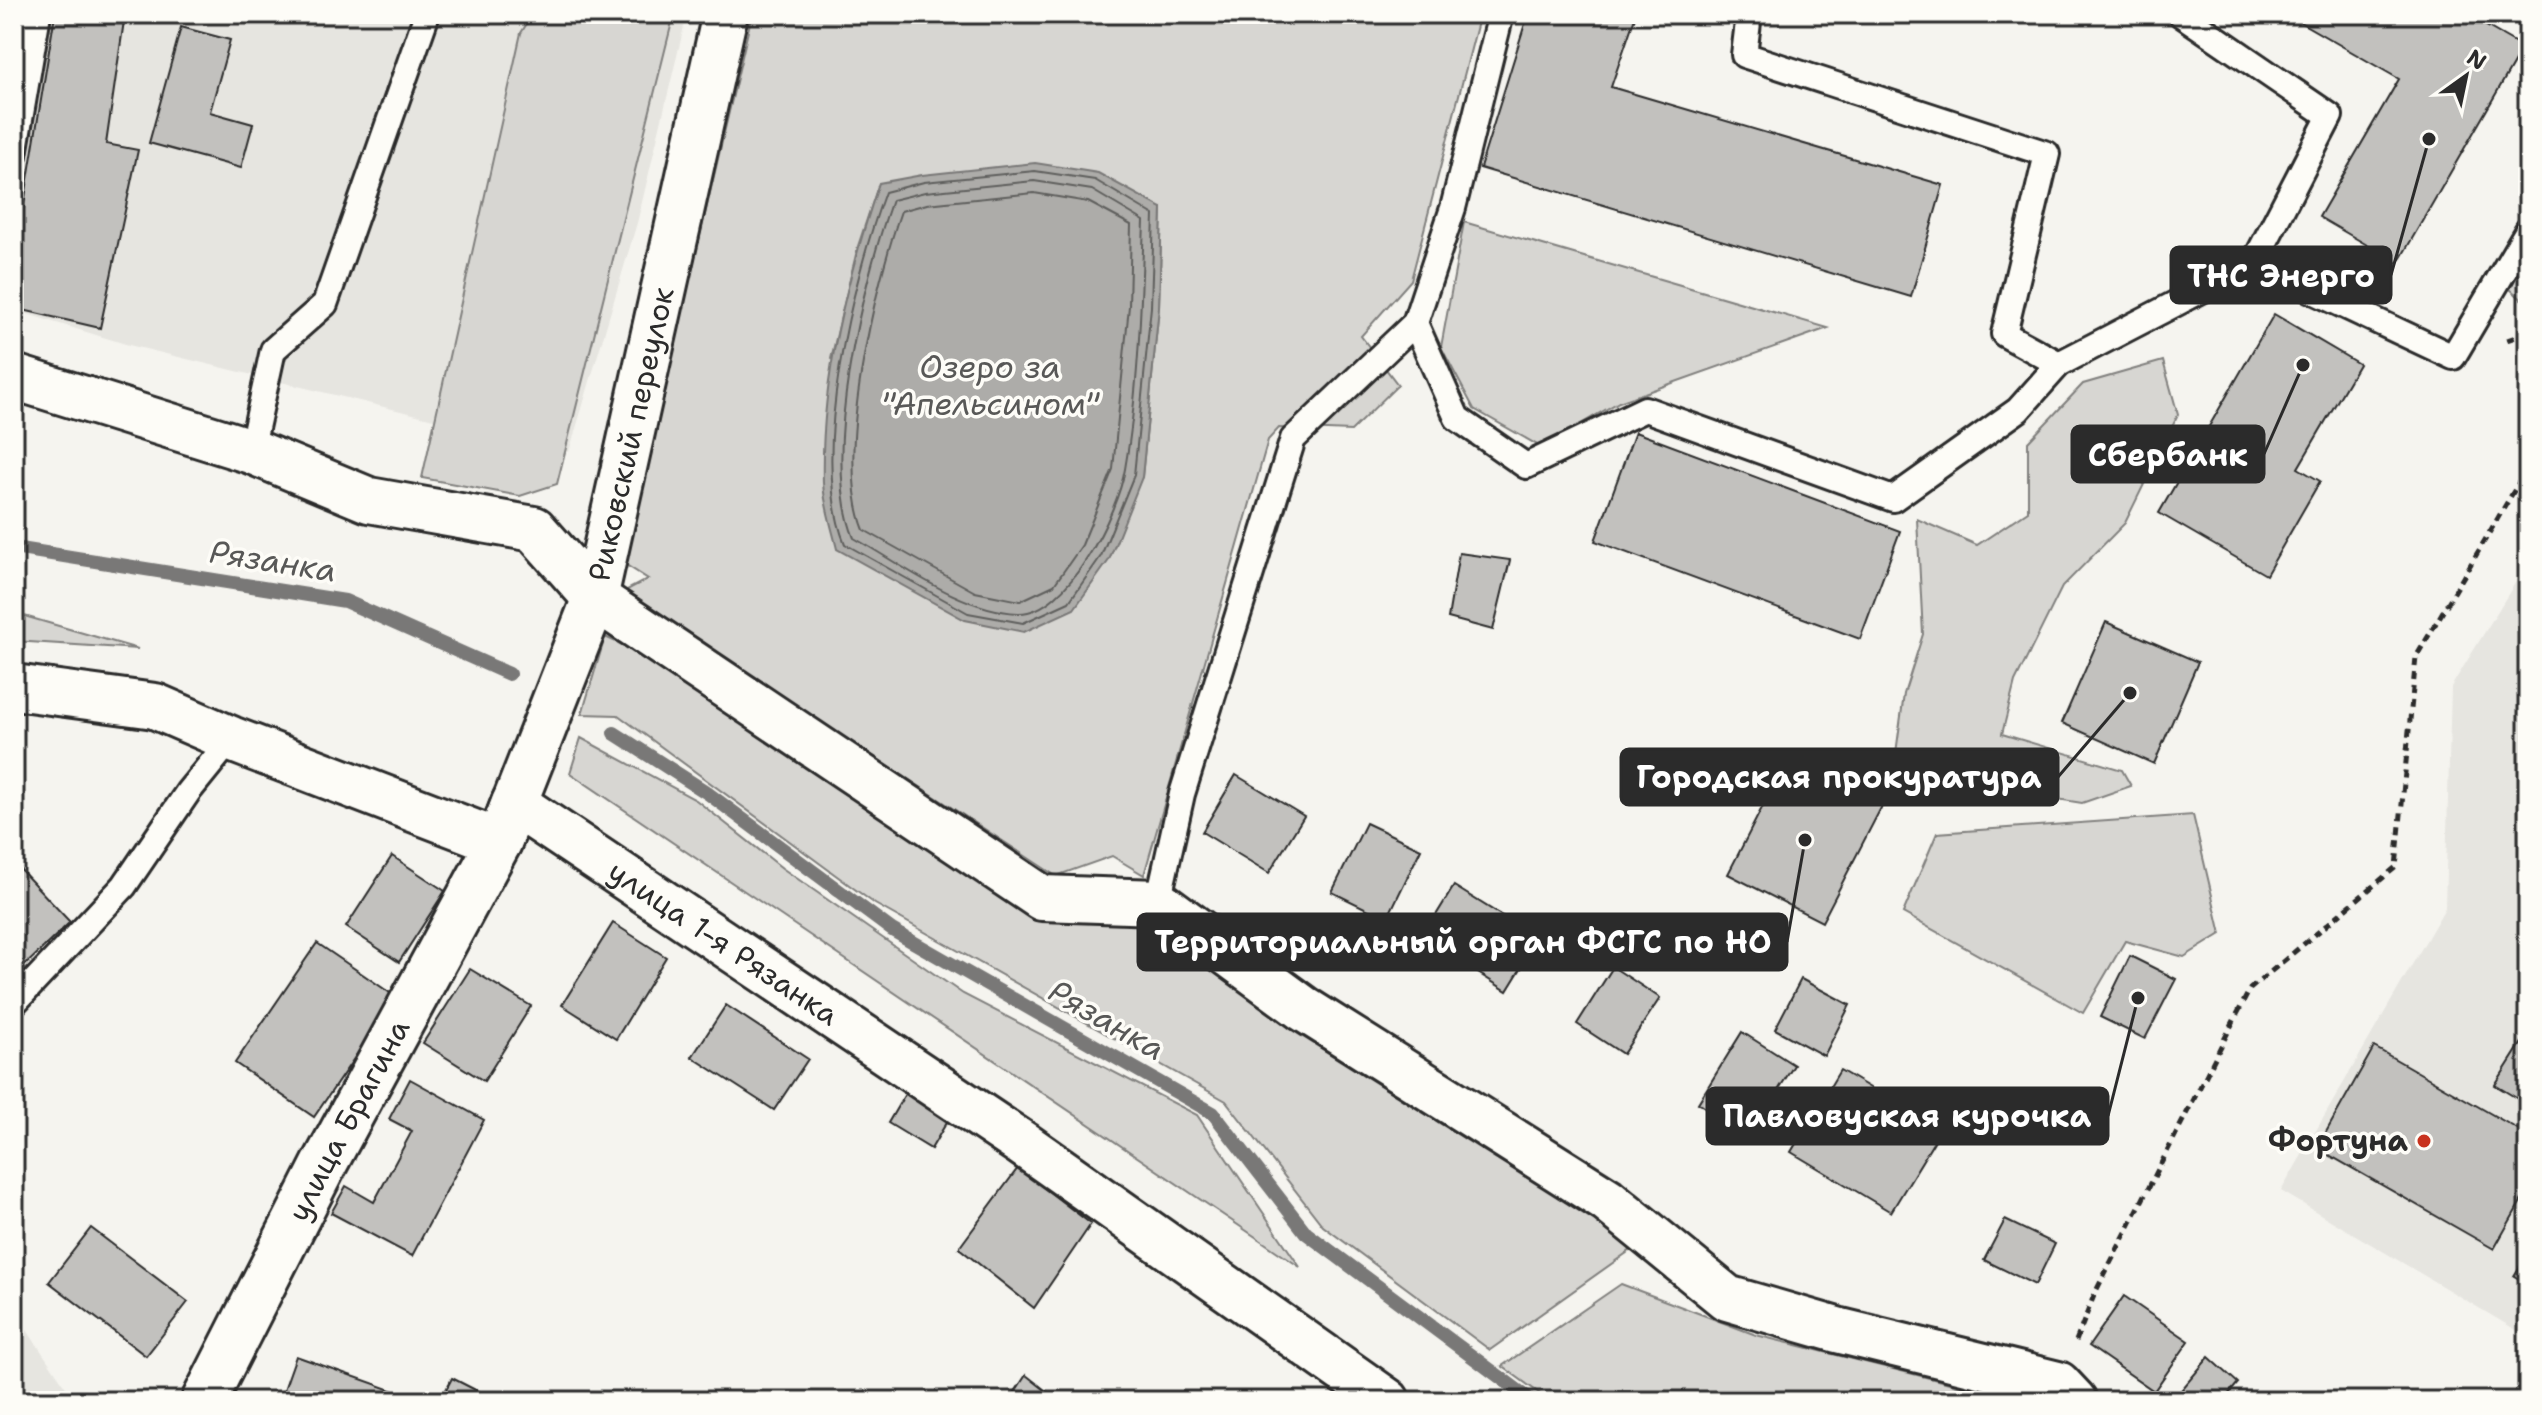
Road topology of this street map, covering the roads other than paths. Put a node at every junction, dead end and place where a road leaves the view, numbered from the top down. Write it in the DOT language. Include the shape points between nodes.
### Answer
graph roads {
  1 [pos="38,14"];
  2 [pos="427,14"];
  3 [pos="725,14"];
  4 [pos="1501,14"];
  5 [pos="1749,14"];
  6 [pos="2181,14"];
  7 [pos="14,155"];
  8 [pos="2528,230"];
  9 [pos="2254,263"];
  10 [pos="1415,323"];
  11 [pos="2059,364"];
  12 [pos="14,377"];
  13 [pos="251,451"];
  14 [pos="595,598"];
  15 [pos="14,687"];
  16 [pos="231,739"];
  17 [pos="506,822"];
  18 [pos="1158,902"];
  19 [pos="14,1003"];
  20 [pos="2066,1392"];
  21 [pos="204,1401"];
  22 [pos="1387,1401"];
  1 -- 7 [label="lane"];
  2 -- 13 [label="lane" via="325,304 273,350"];
  3 -- 14 [label="street, Риковский переулок"];
  4 -- 10 [label="lane" via="1453,208"];
  5 -- 11 [label="lane" via="1744,55 2047,154 2004,334"];
  6 -- 9 [label="lane" via="2330,116"];
  8 -- 9 [label="lane" via="2453,357"];
  9 -- 11 [label="lane"];
  10 -- 11 [label="lane" via="1457,418 1526,466 1645,409 1893,499 2018,410"];
  10 -- 18 [label="lane" via="1293,439 1182,794"];
  12 -- 13 [label="street"];
  13 -- 14 [label="street" via="369,500 534,529"];
  14 -- 17 [label="street, Риковский переулок"];
  14 -- 18 [label="street" via="1042,898"];
  15 -- 16 [label="street, улица 1-я Рязанка" via="155,706"];
  16 -- 17 [label="street, улица 1-я Рязанка"];
  16 -- 19 [label="lane" via="124,886"];
  17 -- 21 [label="street, улица Брагина"];
  17 -- 22 [label="street, улица 1-я Рязанка" via="1023,1144"];
  18 -- 20 [label="street" via="1304,1009 1607,1200 1727,1298"];
}
